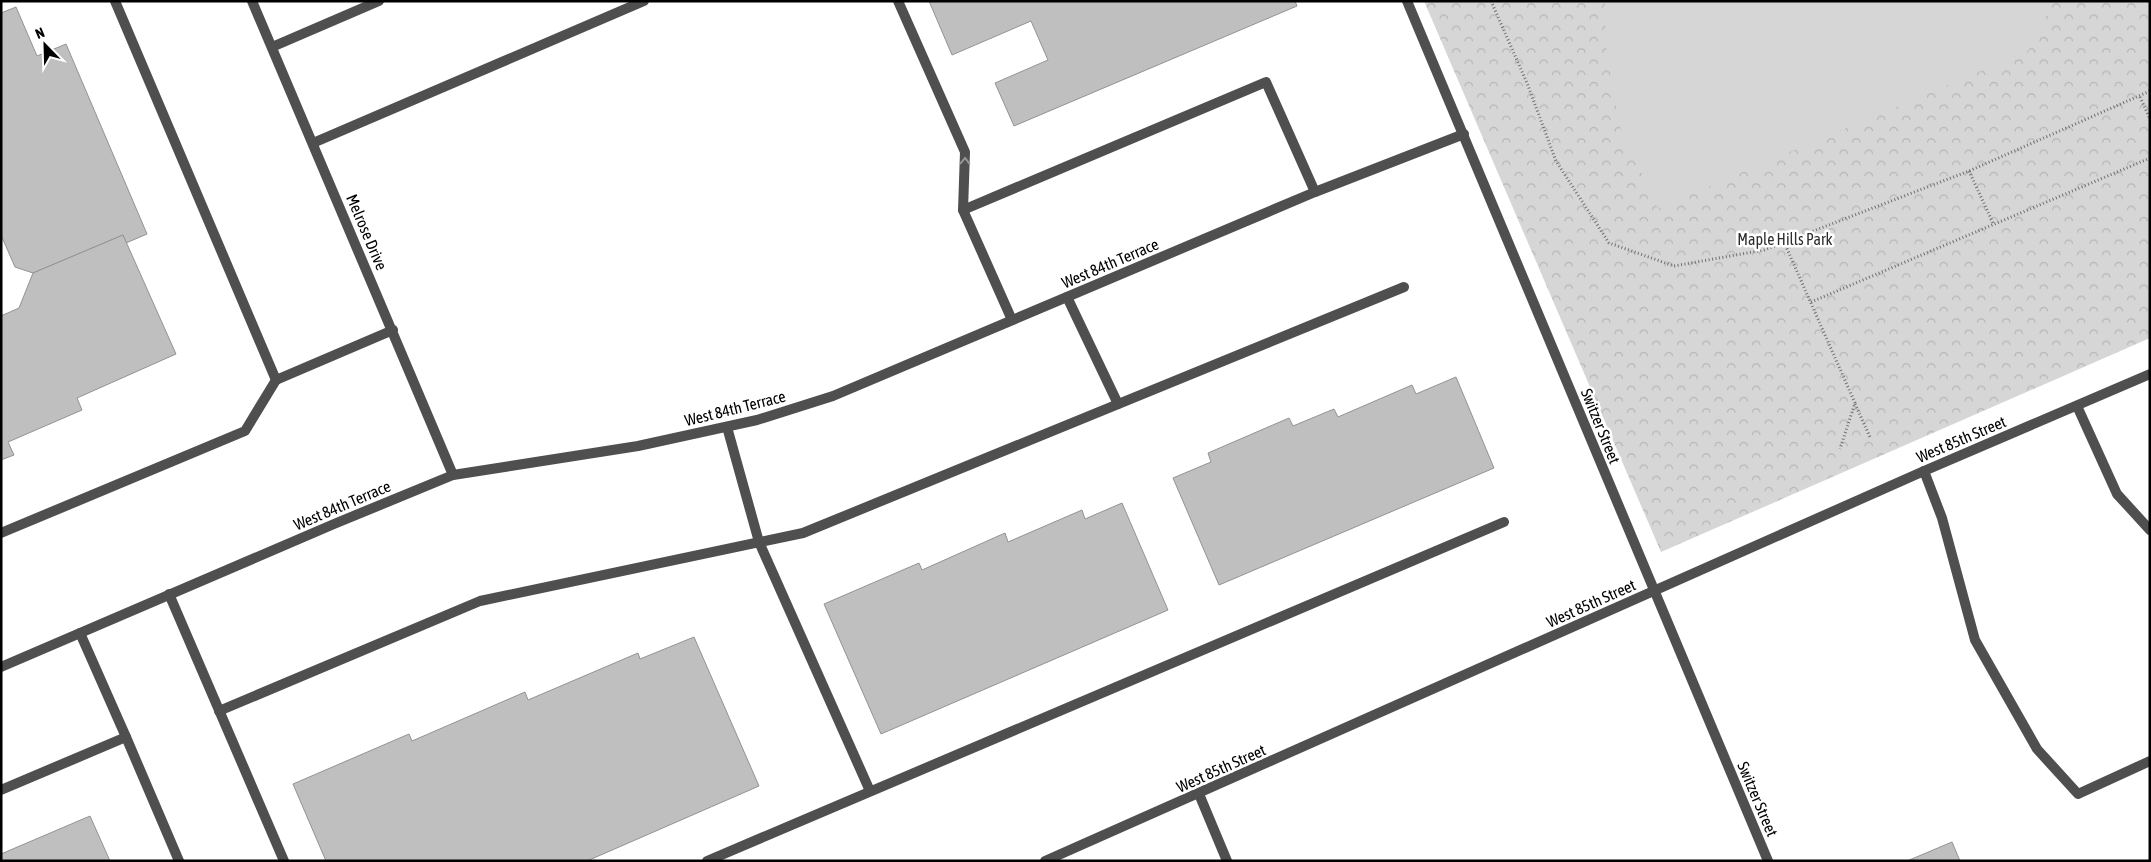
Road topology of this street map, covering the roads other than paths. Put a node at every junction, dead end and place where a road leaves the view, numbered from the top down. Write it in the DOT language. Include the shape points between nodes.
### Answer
graph roads {
  1 [pos="115,1"];
  2 [pos="252,1"];
  3 [pos="379,1"];
  4 [pos="644,1"];
  5 [pos="898,1"];
  6 [pos="1407,1"];
  7 [pos="272,47"];
  8 [pos="1464,134"];
  9 [pos="313,143"];
  10 [pos="1315,192"];
  11 [pos="963,210"];
  12 [pos="1404,287"];
  13 [pos="1067,297"];
  14 [pos="1012,320"];
  15 [pos="393,330"];
  16 [pos="2150,374"];
  17 [pos="276,380"];
  18 [pos="1118,404"];
  19 [pos="2078,406"];
  20 [pos="727,427"];
  21 [pos="1924,471"];
  22 [pos="453,475"];
  23 [pos="1504,522"];
  24 [pos="2150,530"];
  25 [pos="1,533"];
  26 [pos="759,542"];
  27 [pos="1653,592"];
  28 [pos="169,594"];
  29 [pos="80,632"];
  30 [pos="1,667"];
  31 [pos="220,711"];
  32 [pos="126,737"];
  33 [pos="2150,760"];
  34 [pos="1,790"];
  35 [pos="870,791"];
  36 [pos="1199,794"];
  37 [pos="179,861"];
  38 [pos="284,861"];
  39 [pos="707,861"];
  40 [pos="1045,861"];
  41 [pos="1227,861"];
  42 [pos="1768,861"];
  1 -- 17 [label="street"];
  2 -- 7 [label="street, Melrose Drive"];
  3 -- 7 [label="street"];
  4 -- 9 [label="street"];
  11 -- 5 [label="street, one-way" via="965,152"];
  6 -- 8 [label="street, Switzer Street"];
  7 -- 9 [label="street, Melrose Drive"];
  8 -- 10 [label="street, West 84th Terrace"];
  8 -- 27 [label="street, Switzer Street"];
  9 -- 15 [label="street, Melrose Drive"];
  10 -- 11 [label="street" via="1266,82"];
  10 -- 13 [label="street, West 84th Terrace"];
  11 -- 14 [label="street"];
  12 -- 18 [label="street"];
  13 -- 14 [label="street, West 84th Terrace"];
  13 -- 18 [label="street"];
  14 -- 20 [label="street, West 84th Terrace" via="833,396"];
  15 -- 17 [label="street"];
  15 -- 22 [label="street, Melrose Drive"];
  16 -- 19 [label="street, West 85th Street"];
  17 -- 25 [label="street" via="245,431"];
  18 -- 26 [label="street" via="803,533"];
  19 -- 21 [label="street, West 85th Street"];
  19 -- 24 [label="street" via="2117,494"];
  20 -- 22 [label="street, West 84th Terrace" via="638,446"];
  20 -- 26 [label="street"];
  21 -- 27 [label="street, West 85th Street"];
  21 -- 33 [label="street" via="1942,518 1976,640 2037,749 2078,794"];
  22 -- 28 [label="street, West 84th Terrace"];
  23 -- 35 [label="street"];
  26 -- 31 [label="street" via="480,601"];
  26 -- 35 [label="street"];
  27 -- 36 [label="street, West 85th Street"];
  27 -- 42 [label="street, Switzer Street"];
  28 -- 29 [label="street, West 84th Terrace"];
  28 -- 31 [label="street"];
  29 -- 30 [label="street, West 84th Terrace"];
  29 -- 32 [label="street"];
  31 -- 38 [label="street"];
  32 -- 34 [label="street"];
  32 -- 37 [label="street"];
  35 -- 39 [label="street"];
  36 -- 40 [label="street, West 85th Street"];
  36 -- 41 [label="street"];
}
